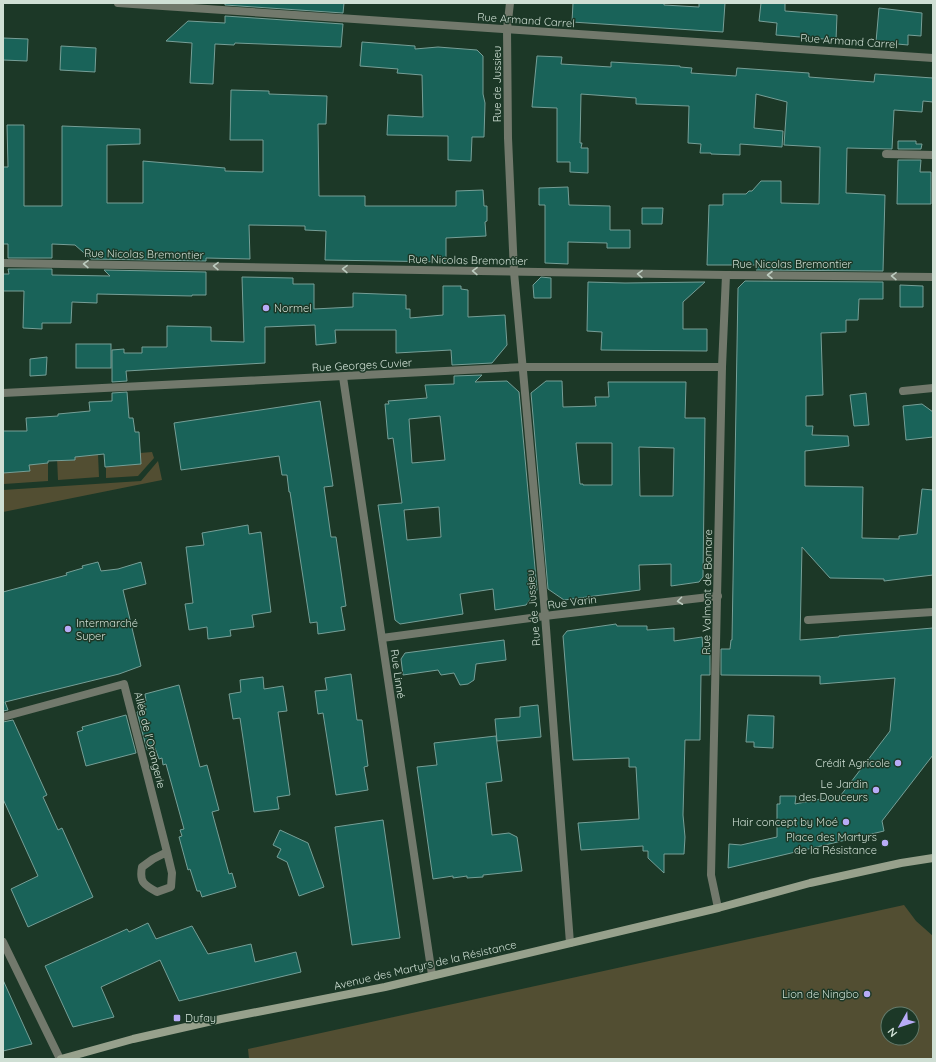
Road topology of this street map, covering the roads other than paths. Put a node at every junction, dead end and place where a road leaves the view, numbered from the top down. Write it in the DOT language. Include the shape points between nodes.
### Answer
graph roads {
  1 [pos="118,3"];
  2 [pos="510,3"];
  3 [pos="507,29"];
  4 [pos="933,58"];
  5 [pos="886,154"];
  6 [pos="933,156"];
  7 [pos="3,263"];
  8 [pos="514,272"];
  9 [pos="726,275"];
  10 [pos="933,277"];
  11 [pos="722,367"];
  12 [pos="524,368"];
  13 [pos="343,377"];
  14 [pos="933,388"];
  15 [pos="903,391"];
  16 [pos="3,393"];
  17 [pos="718,596"];
  18 [pos="933,612"];
  19 [pos="545,616"];
  20 [pos="808,620"];
  21 [pos="382,638"];
  22 [pos="3,717"];
  23 [pos="167,852"];
  24 [pos="933,858"];
  25 [pos="718,908"];
  26 [pos="3,942"];
  27 [pos="570,943"];
  28 [pos="432,975"];
  29 [pos="60,1059"];
  1 -- 3 [label="street, Rue Armand Carrel"];
  2 -- 3 [label="street, Rue de Jussieu"];
  3 -- 4 [label="street, Rue Armand Carrel"];
  3 -- 8 [label="street, Rue de Jussieu" via="508,138"];
  5 -- 6 [label="street"];
  8 -- 7 [label="street, Rue Nicolas Bremontier, one-way"];
  9 -- 8 [label="street, Rue Nicolas Bremontier, one-way"];
  8 -- 12 [label="street, Rue de Jussieu"];
  10 -- 9 [label="street, Rue Nicolas Bremontier, one-way"];
  9 -- 11 [label="street, Rue Valmont de Bomare"];
  11 -- 12 [label="street, Rue Georges Cuvier"];
  11 -- 17 [label="street, Rue Valmont de Bomare"];
  12 -- 13 [label="street, Rue Georges Cuvier"];
  12 -- 19 [label="street, Rue de Jussieu"];
  13 -- 16 [label="street, Rue Georges Cuvier"];
  13 -- 21 [label="street, Rue Linné"];
  14 -- 15 [label="street"];
  17 -- 19 [label="street, Rue Varin, one-way"];
  17 -- 25 [label="street, Rue Valmont de Bomare" via="711,876"];
  18 -- 20 [label="street"];
  19 -- 21 [label="street, Rue Varin"];
  19 -- 27 [label="street, Rue de Jussieu"];
  21 -- 28 [label="street, Rue Linné"];
  22 -- 23 [label="street, Allée de l'Orangerie" via="124,684"];
  23 -- 23 [label="street, Allée de l'Orangerie" via="142,867 140,876 146,886 157,892 171,887 172,873"];
  24 -- 25 [label="main road, Avenue des Martyrs de la Résistance" via="793,888"];
  25 -- 27 [label="main road, Avenue des Martyrs de la Résistance"];
  26 -- 29 [label="street"];
  27 -- 28 [label="main road, Avenue des Martyrs de la Résistance"];
  28 -- 29 [label="main road, Avenue des Martyrs de la Résistance" via="133,1039"];
}
